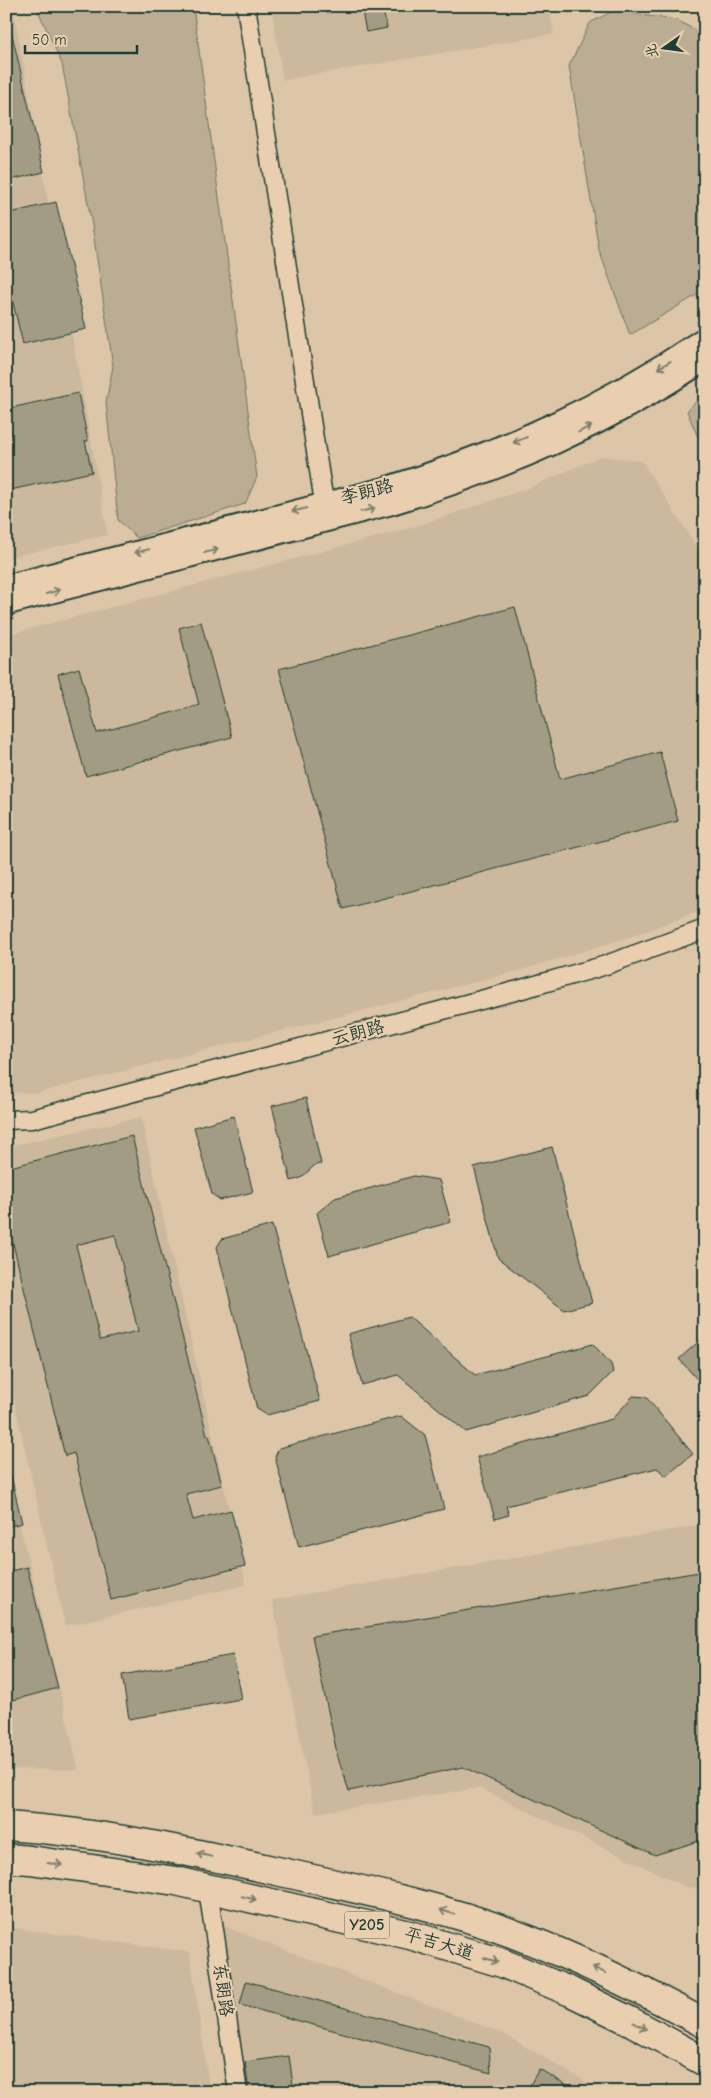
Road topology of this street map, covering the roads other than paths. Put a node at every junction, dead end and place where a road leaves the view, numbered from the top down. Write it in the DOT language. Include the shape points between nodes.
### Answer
graph roads {
  1 [pos="246,6"];
  2 [pos="705,338"];
  3 [pos="705,360"];
  4 [pos="326,512"];
  5 [pos="6,586"];
  6 [pos="6,604"];
  7 [pos="705,930"];
  8 [pos="6,1120"];
  9 [pos="6,1826"];
  10 [pos="6,1858"];
  11 [pos="208,1888"];
  12 [pos="705,2024"];
  13 [pos="705,2062"];
  14 [pos="238,2092"];
  1 -- 4 [label="street"];
  2 -- 4 [label="street, 李朗路, one-way" via="662,366 545,429"];
  4 -- 3 [label="street, 李朗路, one-way" via="444,488 553,445 608,418"];
  4 -- 5 [label="street, 李朗路, one-way"];
  6 -- 4 [label="street, 李朗路, one-way"];
  7 -- 8 [label="street, 云朗路" via="603,966 515,992 32,1119"];
  12 -- 9 [label="main road, 平吉大道 / Y205, one-way" via="584,1962 513,1933 419,1903 182,1849"];
  10 -- 11 [label="main road, 平吉大道 / Y205, one-way"];
  11 -- 13 [label="main road, 平吉大道 / Y205, one-way" via="410,1935 502,1964 571,1992"];
  11 -- 14 [label="street, 东朗路"];
}
